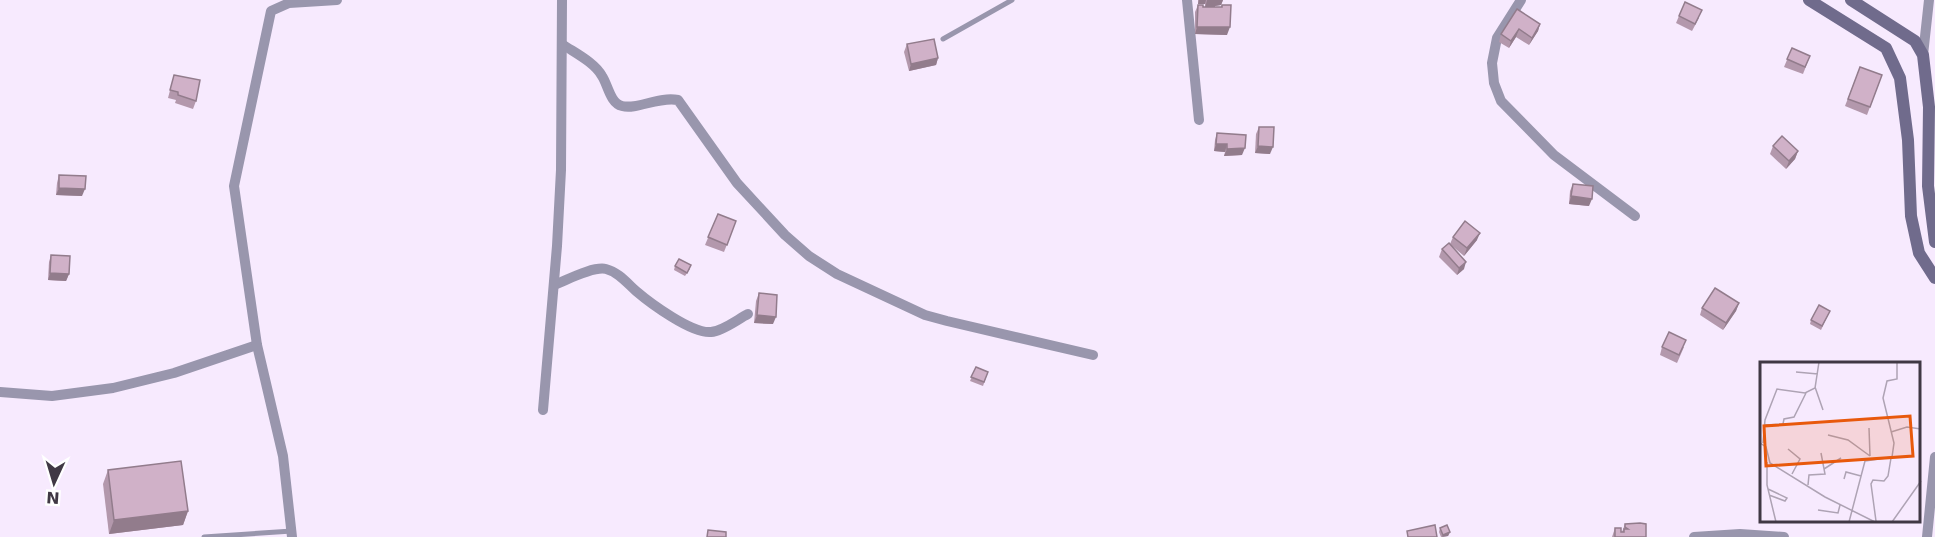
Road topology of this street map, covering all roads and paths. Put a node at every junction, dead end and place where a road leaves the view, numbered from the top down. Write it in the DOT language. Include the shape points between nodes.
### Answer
graph roads {
  1 [pos="337,0"];
  2 [pos="562,0"];
  3 [pos="1012,0"];
  4 [pos="1187,0"];
  5 [pos="1521,0"];
  6 [pos="1809,0"];
  7 [pos="1851,0"];
  8 [pos="1929,0"];
  9 [pos="289,2"];
  10 [pos="943,39"];
  11 [pos="562,44"];
  12 [pos="1923,55"];
  13 [pos="1199,120"];
  14 [pos="1635,216"];
  15 [pos="1935,242"];
  16 [pos="1935,278"];
  17 [pos="554,285"];
  18 [pos="748,314"];
  19 [pos="257,345"];
  20 [pos="1093,355"];
  21 [pos="0,392"];
  22 [pos="543,410"];
  23 [pos="1935,457"];
  24 [pos="292,534"];
  25 [pos="204,537"];
  26 [pos="1694,537"];
  27 [pos="1784,537"];
  28 [pos="1927,537"];
  1 -- 9 [label="street"];
  2 -- 11 [label="street"];
  3 -- 10 [label="lane"];
  4 -- 13 [label="street"];
  5 -- 14 [label="street" via="1497,38 1492,63 1501,101 1554,155"];
  6 -- 16 [label="main road" via="1886,48 1900,78 1908,140 1911,216 1919,253"];
  7 -- 12 [label="main road" via="1915,41"];
  8 -- 12 [label="street"];
  9 -- 19 [label="street" via="271,11 234,186"];
  11 -- 17 [label="street" via="561,170"];
  11 -- 20 [label="street" via="597,68 619,105 678,100 737,183 785,235 837,274 925,315"];
  12 -- 15 [label="main road" via="1929,107 1928,186"];
  17 -- 18 [label="street" via="606,269 656,306 706,332 714,332"];
  17 -- 22 [label="street"];
  19 -- 21 [label="street" via="174,373 113,388 52,396"];
  19 -- 24 [label="street" via="283,456"];
  23 -- 28 [label="street"];
  24 -- 25 [label="lane"];
  26 -- 27 [label="street"];
}
